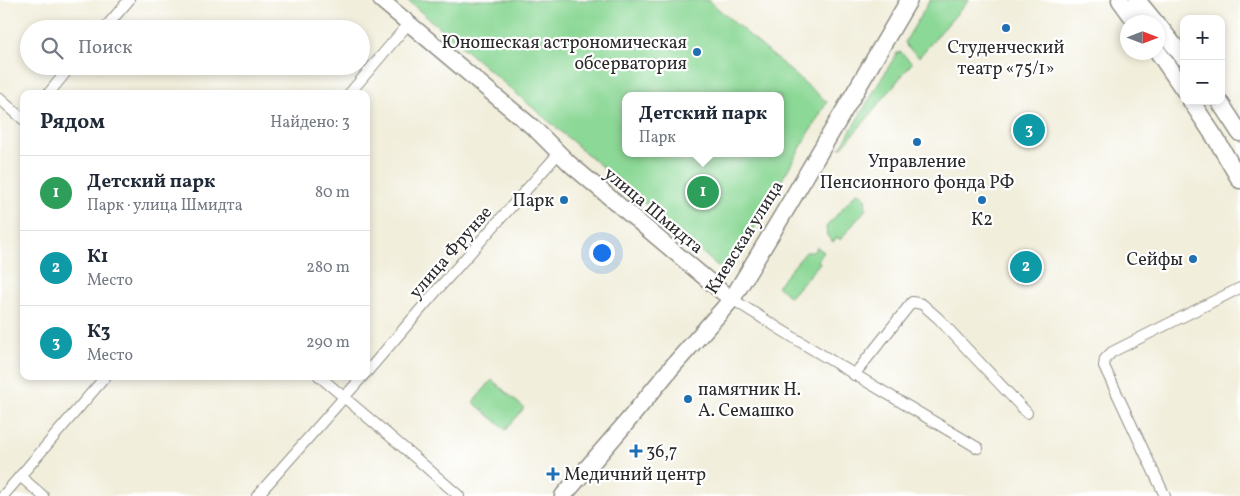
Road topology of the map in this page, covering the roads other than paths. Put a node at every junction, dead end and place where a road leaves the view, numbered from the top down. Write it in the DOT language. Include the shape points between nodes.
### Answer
graph roads {
  1 [pos="129,0"];
  2 [pos="381,0"];
  3 [pos="909,0"];
  4 [pos="1120,0"];
  5 [pos="1137,0"];
  6 [pos="1131,15"];
  7 [pos="1149,15"];
  8 [pos="112,20"];
  9 [pos="409,23"];
  10 [pos="1165,35"];
  11 [pos="1180,53"];
  12 [pos="1163,60"];
  13 [pos="370,69"];
  14 [pos="64,75"];
  15 [pos="365,75"];
  16 [pos="1180,84"];
  17 [pos="51,90"];
  18 [pos="352,90"];
  19 [pos="0,99"];
  20 [pos="1194,105"];
  21 [pos="1222,105"];
  22 [pos="20,116"];
  23 [pos="1240,133"];
  24 [pos="559,153"];
  25 [pos="1240,180"];
  26 [pos="1240,288"];
  27 [pos="732,299"];
  28 [pos="370,368"];
  29 [pos="854,375"];
  30 [pos="103,380"];
  31 [pos="324,380"];
  32 [pos="360,380"];
  33 [pos="344,398"];
  34 [pos="1027,413"];
  35 [pos="978,448"];
  36 [pos="20,476"];
  37 [pos="3,496"];
  38 [pos="43,496"];
  39 [pos="257,496"];
  40 [pos="459,496"];
  41 [pos="563,496"];
  42 [pos="1165,496"];
  1 -- 8 [label="street"];
  2 -- 9 [label="main road, улица Шмидта"];
  3 -- 27 [label="main road, Киевская улица"];
  4 -- 6 [label="main road"];
  5 -- 7 [label="main road"];
  9 -- 13 [label="street"];
  9 -- 24 [label="main road, улица Шмидта"];
  10 -- 11 [label="main road"];
  12 -- 16 [label="main road"];
  14 -- 17 [label="street"];
  15 -- 18 [label="street"];
  19 -- 22 [label="street"];
  20 -- 25 [label="main road"];
  21 -- 23 [label="main road"];
  24 -- 27 [label="main road, улица Шмидта"];
  24 -- 28 [label="street, улица Фрунзе"];
  26 -- 42 [label="street" via="1112,352 1105,359 1104,366"];
  27 -- 29 [label="street, улица Шмидта"];
  27 -- 41 [label="main road, Киевская улица"];
  29 -- 34 [label="street" via="912,302 922,304"];
  29 -- 35 [label="street, улица Шмидта"];
  30 -- 36 [label="street"];
  31 -- 33 [label="street"];
  32 -- 33 [label="street"];
  33 -- 39 [label="street"];
  33 -- 40 [label="street"];
  36 -- 37 [label="street"];
  36 -- 38 [label="street"];
}
